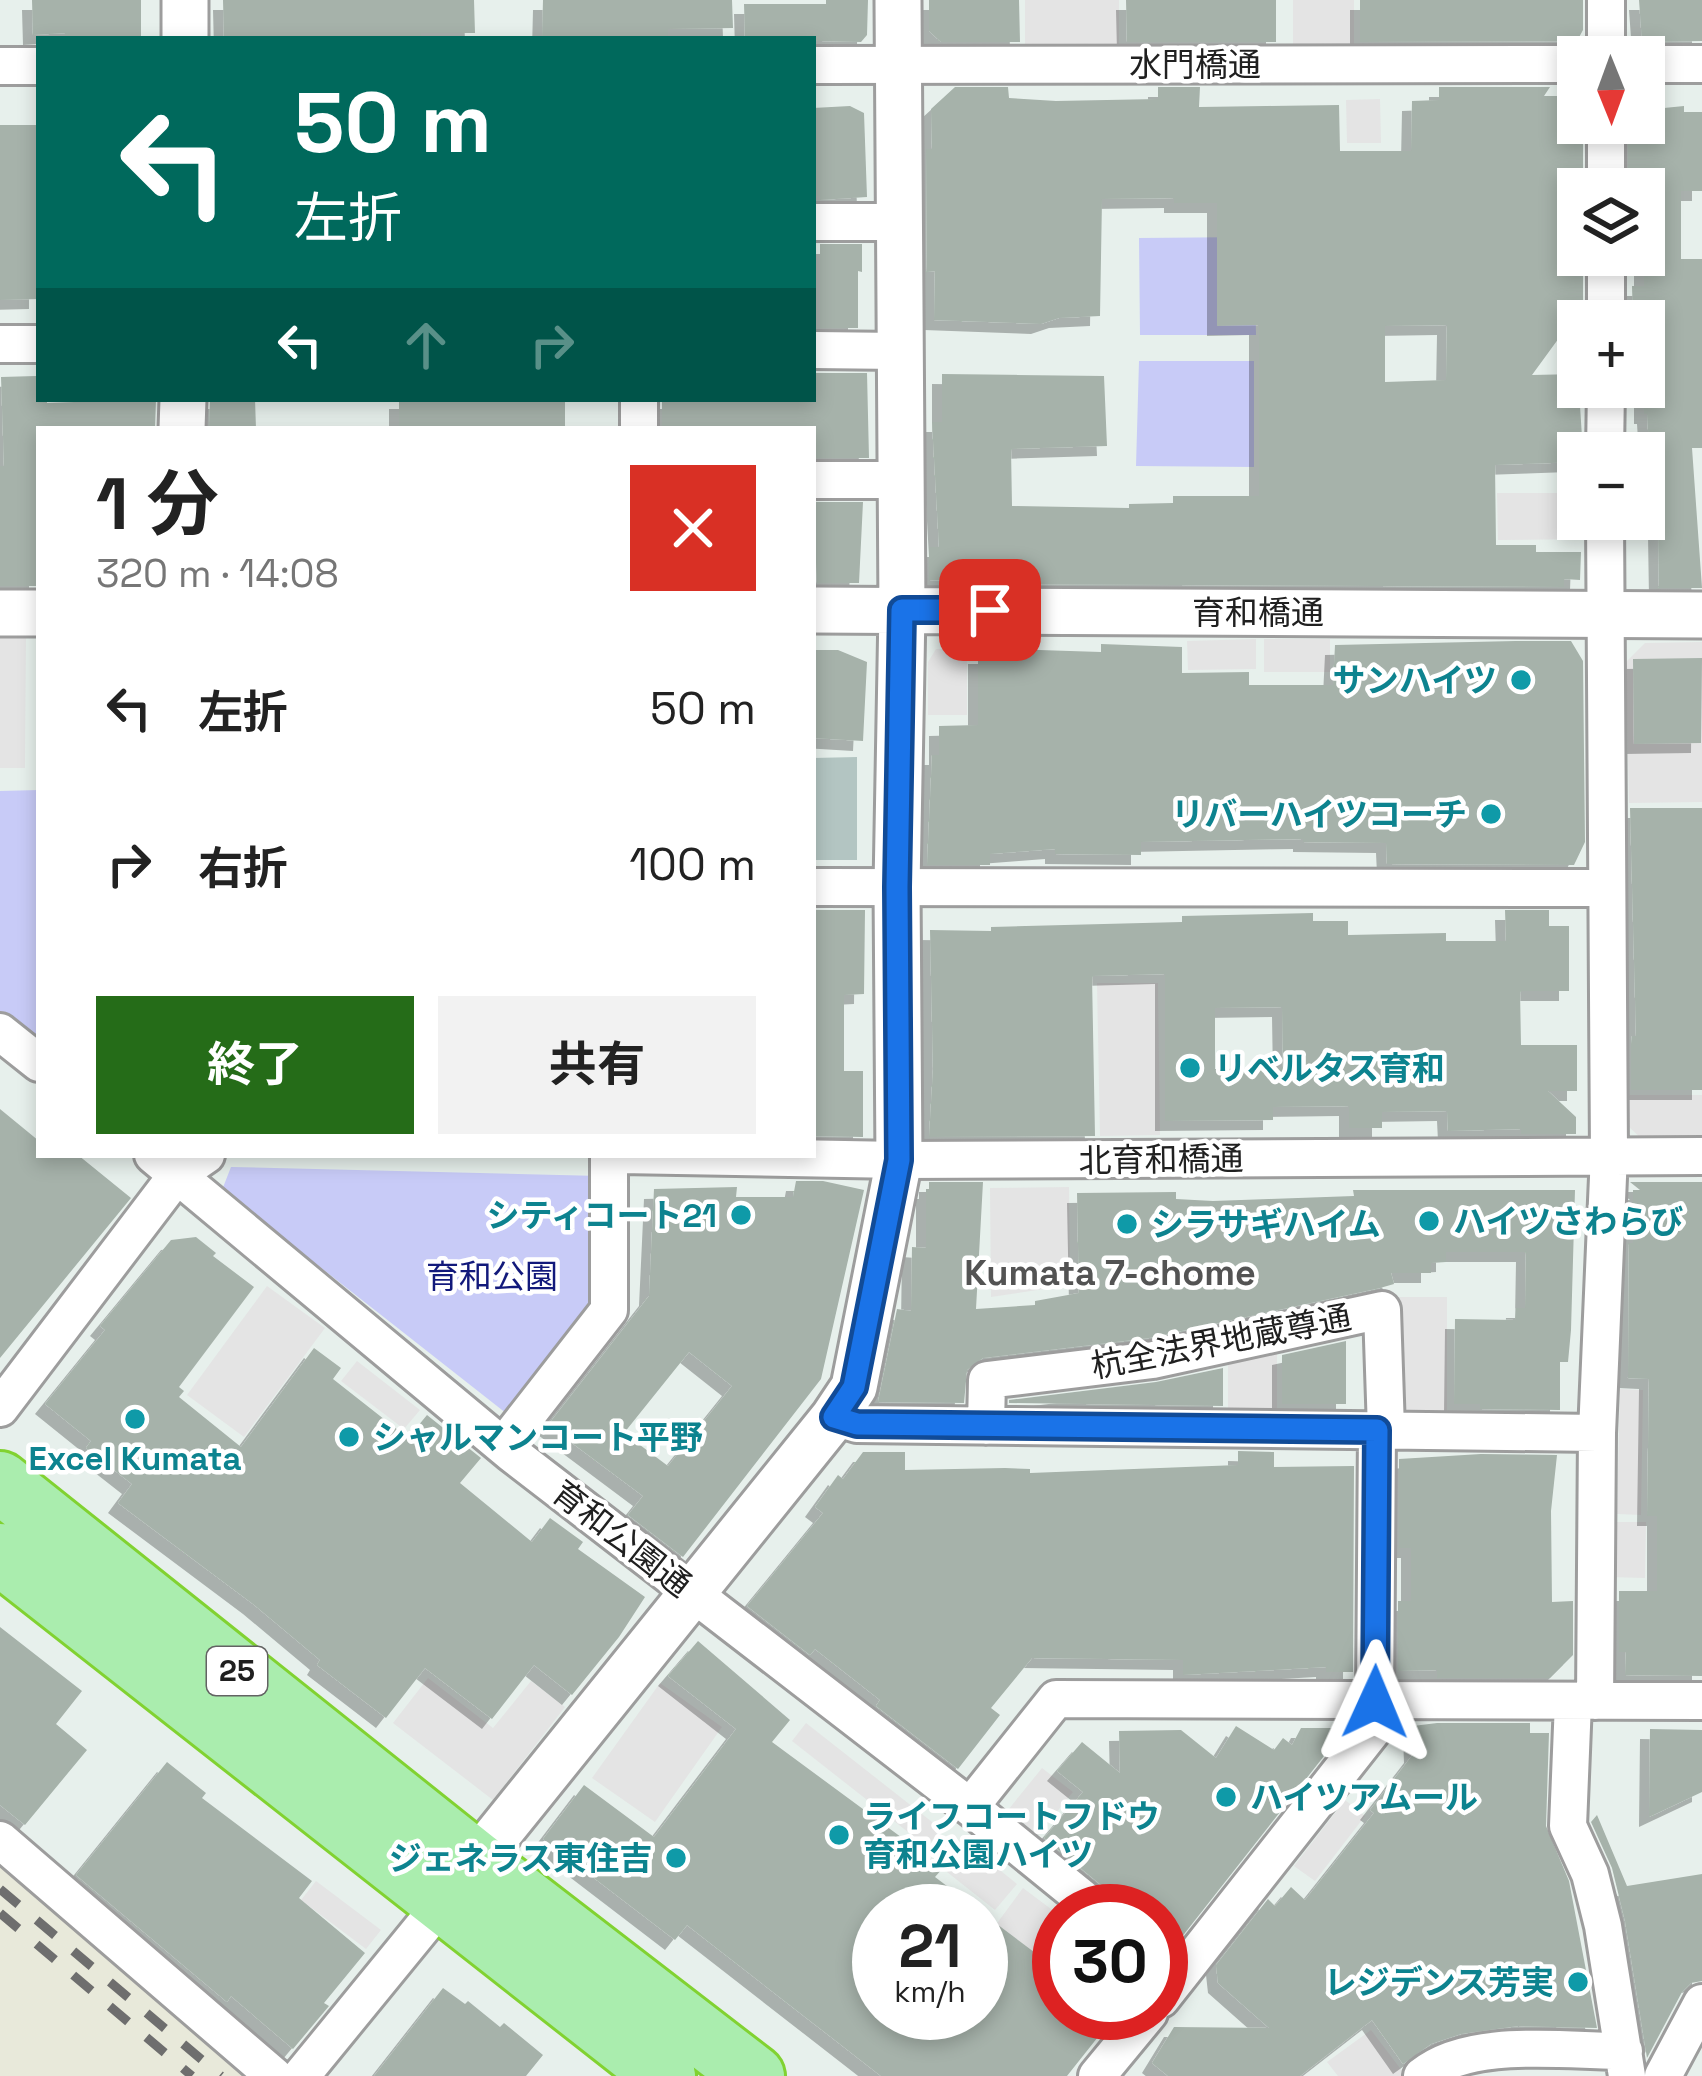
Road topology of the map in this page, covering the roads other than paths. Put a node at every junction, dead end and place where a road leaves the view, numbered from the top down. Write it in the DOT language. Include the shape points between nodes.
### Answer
graph roads {
  1 [pos="185,0"];
  2 [pos="898,0"];
  3 [pos="1606,0"];
  4 [pos="185,36"];
  5 [pos="1606,36"];
  6 [pos="1557,64"];
  7 [pos="1665,64"];
  8 [pos="1702,64"];
  9 [pos="816,65"];
  10 [pos="898,65"];
  11 [pos="0,66"];
  12 [pos="36,66"];
  13 [pos="816,222"];
  14 [pos="899,223"];
  15 [pos="0,344"];
  16 [pos="36,344"];
  17 [pos="816,350"];
  18 [pos="900,351"];
  19 [pos="816,479"];
  20 [pos="901,480"];
  21 [pos="1606,540"];
  22 [pos="816,610"];
  23 [pos="902,610"];
  24 [pos="0,613"];
  25 [pos="36,613"];
  26 [pos="1605,614"];
  27 [pos="1702,615"];
  28 [pos="816,887"];
  29 [pos="897,887"];
  30 [pos="1607,888"];
  31 [pos="0,1032"];
  32 [pos="36,1061"];
  33 [pos="1609,1154"];
  34 [pos="1702,1156"];
  35 [pos="609,1158"];
  36 [pos="787,1158"];
  37 [pos="178,1160"];
  38 [pos="899,1160"];
  39 [pos="0,1408"];
  40 [pos="834,1417"];
  41 [pos="986,1426"];
  42 [pos="1382,1430"];
  43 [pos="1597,1433"];
  44 [pos="503,1446"];
  45 [pos="0,1482"];
  46 [pos="0,1554"];
  47 [pos="693,1592"];
  48 [pos="1584,1701"];
  49 [pos="1702,1701"];
  50 [pos="1385,1702"];
  51 [pos="970,1807"];
  52 [pos="0,1840"];
  53 [pos="459,1881"];
  54 [pos="1065,1884"];
  55 [pos="1188,1952"];
  56 [pos="1702,2003"];
  57 [pos="1127,2040"];
  58 [pos="1625,2064"];
  59 [pos="274,2076"];
  60 [pos="302,2076"];
  61 [pos="665,2076"];
  62 [pos="754,2076"];
  63 [pos="1097,2076"];
  64 [pos="1422,2076"];
  65 [pos="1663,2076"];
  1 -- 4 [label="street"];
  2 -- 10 [label="street"];
  3 -- 5 [label="street"];
  6 -- 10 [label="street, 水門橋通"];
  7 -- 8 [label="street"];
  9 -- 10 [label="street, 水門橋通"];
  10 -- 14 [label="street"];
  11 -- 12 [label="street"];
  13 -- 14 [label="street"];
  14 -- 18 [label="street"];
  15 -- 16 [label="street"];
  17 -- 18 [label="street"];
  18 -- 20 [label="street"];
  19 -- 20 [label="street"];
  20 -- 23 [label="street"];
  21 -- 26 [label="street"];
  22 -- 23 [label="street, 育和橋通"];
  23 -- 26 [label="street, 育和橋通"];
  23 -- 29 [label="street"];
  24 -- 25 [label="street"];
  26 -- 27 [label="street, 育和橋通"];
  26 -- 30 [label="street"];
  28 -- 29 [label="street"];
  29 -- 30 [label="street"];
  29 -- 38 [label="street"];
  30 -- 33 [label="street"];
  31 -- 32 [label="street"];
  33 -- 34 [label="street, 北育和橋通"];
  33 -- 38 [label="street, 北育和橋通"];
  33 -- 43 [label="street"];
  35 -- 44 [label="street" via="609,1310"];
  36 -- 38 [label="street, 北育和橋通"];
  37 -- 39 [label="street"];
  37 -- 44 [label="street, 育和公園通"];
  38 -- 40 [label="street" via="854,1387"];
  40 -- 41 [label="street"];
  40 -- 47 [label="street"];
  41 -- 42 [label="street"];
  41 -- 42 [label="street, 杭全法界地蔵尊通" via="987,1380 1154,1360 1382,1310"];
  42 -- 43 [label="street"];
  42 -- 50 [label="street"];
  43 -- 48 [label="street"];
  44 -- 47 [label="street, 育和公園通"];
  45 -- 53 [label="highway, 25"];
  46 -- 53 [label="highway, 25"];
  47 -- 51 [label="street, 育和公園通"];
  47 -- 53 [label="street"];
  48 -- 49 [label="street"];
  48 -- 50 [label="street"];
  48 -- 58 [label="street" via="1568,1826 1604,1926"];
  50 -- 51 [label="street" via="1056,1700"];
  50 -- 55 [label="street"];
  51 -- 54 [label="street, 育和公園通"];
  52 -- 59 [label="street"];
  53 -- 60 [label="street"];
  53 -- 61 [label="highway, 25"];
  53 -- 62 [label="highway, 25"];
  56 -- 65 [label="street"];
  57 -- 63 [label="street"];
  58 -- 64 [label="street" via="1479,2051 1441,2060"];
}
